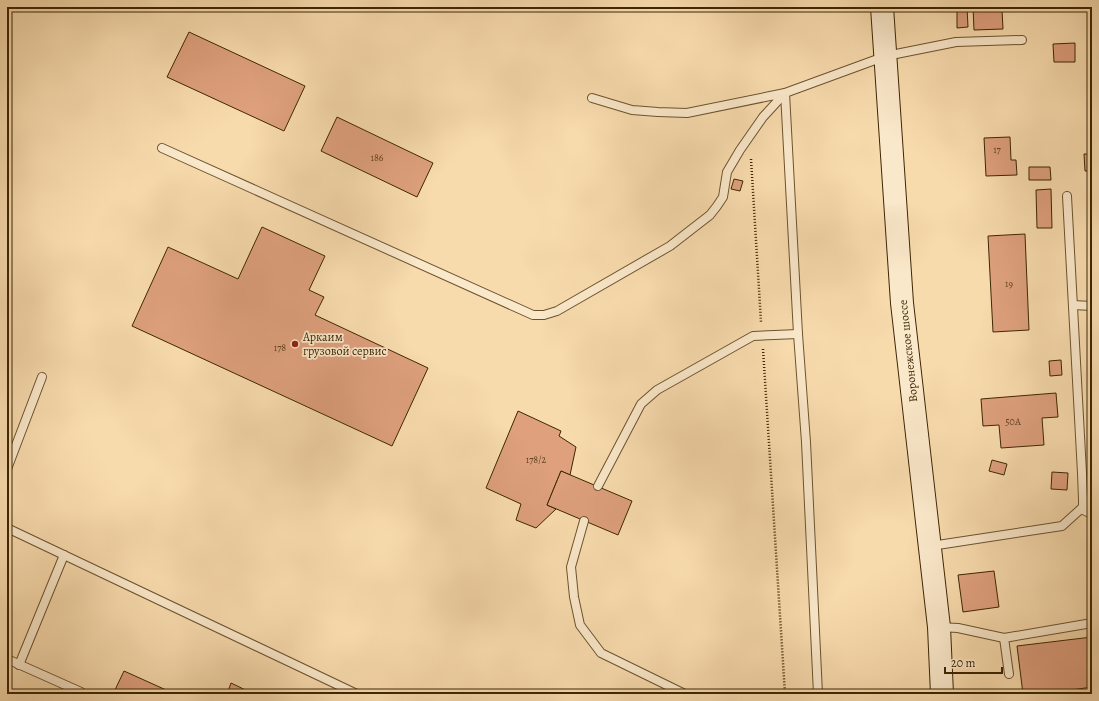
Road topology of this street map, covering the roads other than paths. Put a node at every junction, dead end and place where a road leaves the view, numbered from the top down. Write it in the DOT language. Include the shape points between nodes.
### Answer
graph roads {
  1 [pos="882,7"];
  2 [pos="1022,40"];
  3 [pos="886,56"];
  4 [pos="785,93"];
  5 [pos="592,98"];
  6 [pos="162,148"];
  7 [pos="1067,196"];
  8 [pos="1073,305"];
  9 [pos="1092,306"];
  10 [pos="798,334"];
  11 [pos="42,377"];
  12 [pos="7,469"];
  13 [pos="598,486"];
  14 [pos="1081,509"];
  15 [pos="1092,514"];
  16 [pos="584,521"];
  17 [pos="7,528"];
  18 [pos="930,546"];
  19 [pos="64,555"];
  20 [pos="1092,623"];
  21 [pos="939,627"];
  22 [pos="1004,638"];
  23 [pos="7,659"];
  24 [pos="19,664"];
  25 [pos="1008,674"];
  26 [pos="81,692"];
  27 [pos="357,694"];
  28 [pos="685,694"];
  29 [pos="818,694"];
  30 [pos="942,694"];
  1 -- 3 [label="main road, Воронежское шоссе"];
  2 -- 3 [label="lane" via="956,42"];
  3 -- 4 [label="lane"];
  3 -- 18 [label="main road, Воронежское шоссе" via="902,303"];
  4 -- 5 [label="lane" via="687,113 632,110"];
  4 -- 6 [label="lane" via="763,117 740,150 727,172 723,197 710,215 670,246 544,315 533,315"];
  4 -- 10 [label="lane"];
  7 -- 8 [label="lane"];
  8 -- 9 [label="lane"];
  8 -- 14 [label="lane" via="1083,480"];
  10 -- 13 [label="lane" via="753,336 657,390 641,404"];
  10 -- 29 [label="lane"];
  11 -- 12 [label="lane"];
  14 -- 15 [label="lane"];
  14 -- 18 [label="lane" via="1062,526"];
  16 -- 28 [label="lane" via="571,567 580,625 601,653"];
  17 -- 19 [label="lane"];
  18 -- 21 [label="main road, Воронежское шоссе"];
  19 -- 24 [label="lane"];
  19 -- 27 [label="lane"];
  20 -- 22 [label="lane"];
  21 -- 22 [label="lane" via="958,628"];
  21 -- 30 [label="main road, Воронежское шоссе"];
  22 -- 25 [label="lane"];
  23 -- 24 [label="lane"];
  24 -- 26 [label="lane"];
}
